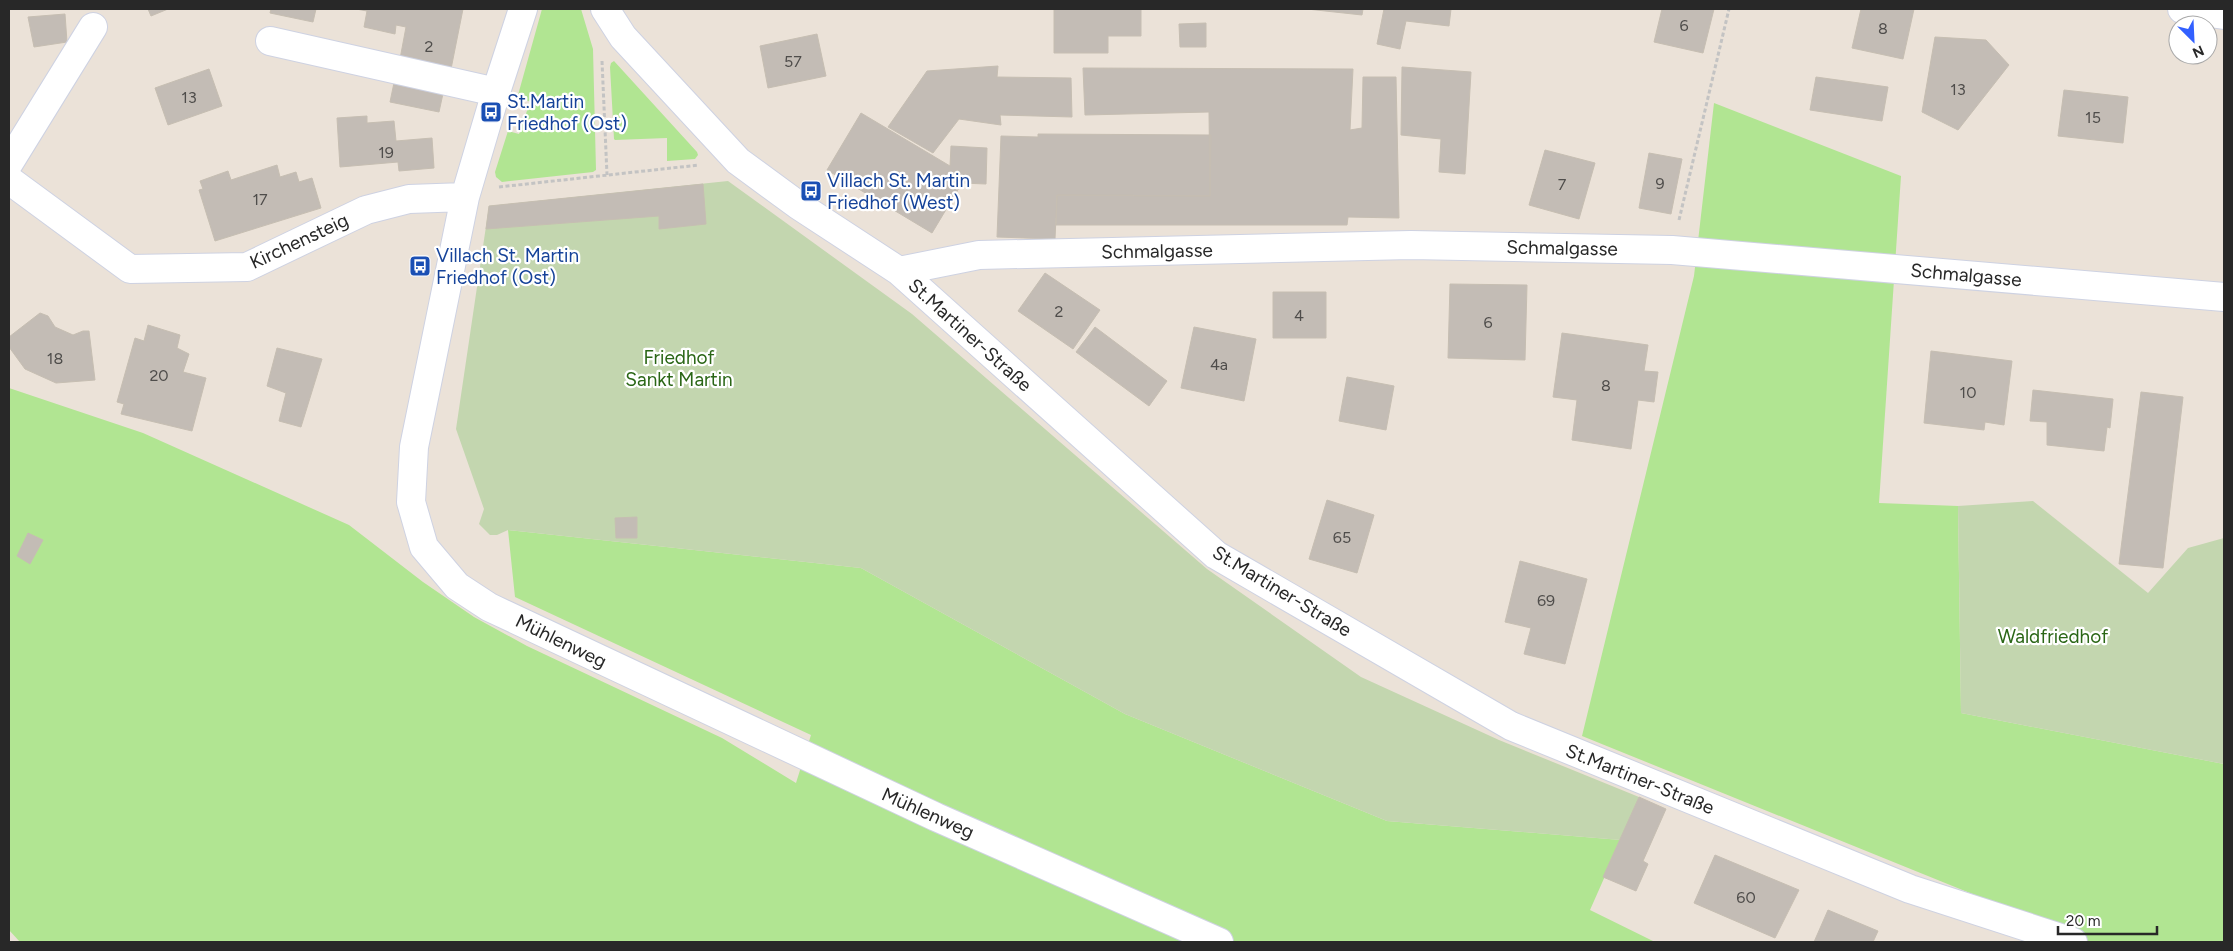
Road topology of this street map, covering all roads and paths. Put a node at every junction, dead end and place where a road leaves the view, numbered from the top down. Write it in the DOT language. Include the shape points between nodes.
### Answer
graph roads {
  1 [pos="523,9"];
  2 [pos="605,9"];
  3 [pos="1729,9"];
  4 [pos="2182,9"];
  5 [pos="2224,15"];
  6 [pos="93,27"];
  7 [pos="270,40"];
  8 [pos="602,59"];
  9 [pos="496,92"];
  10 [pos="738,160"];
  11 [pos="9,163"];
  12 [pos="608,175"];
  13 [pos="9,180"];
  14 [pos="492,184"];
  15 [pos="466,197"];
  16 [pos="1672,250"];
  17 [pos="899,271"];
  18 [pos="2224,297"];
  19 [pos="1219,942"];
  20 [pos="2072,942"];
  1 -- 9 [label="street, Mühlenweg"];
  2 -- 10 [label="street, St.Martiner-Straße" via="623,37"];
  3 -- 16 [label="path"];
  4 -- 5 [label="street"];
  6 -- 11 [label="street"];
  7 -- 9 [label="street"];
  8 -- 12 [label="path"];
  9 -- 15 [label="street, Mühlenweg"];
  10 -- 12 [label="path"];
  10 -- 17 [label="street, St.Martiner-Straße" via="785,196"];
  12 -- 14 [label="path" via="496,187"];
  13 -- 15 [label="street, Kirchensteig" via="130,269 248,267 366,210 409,199"];
  15 -- 19 [label="street, Mühlenweg" via="414,447 410,502 424,547 457,586 489,606 762,737 936,818"];
  16 -- 17 [label="street, Schmalgasse" via="1412,245 979,255"];
  16 -- 18 [label="street, Schmalgasse"];
  17 -- 20 [label="street, St.Martiner-Straße" via="1216,555 1511,726 1910,889"];
}
